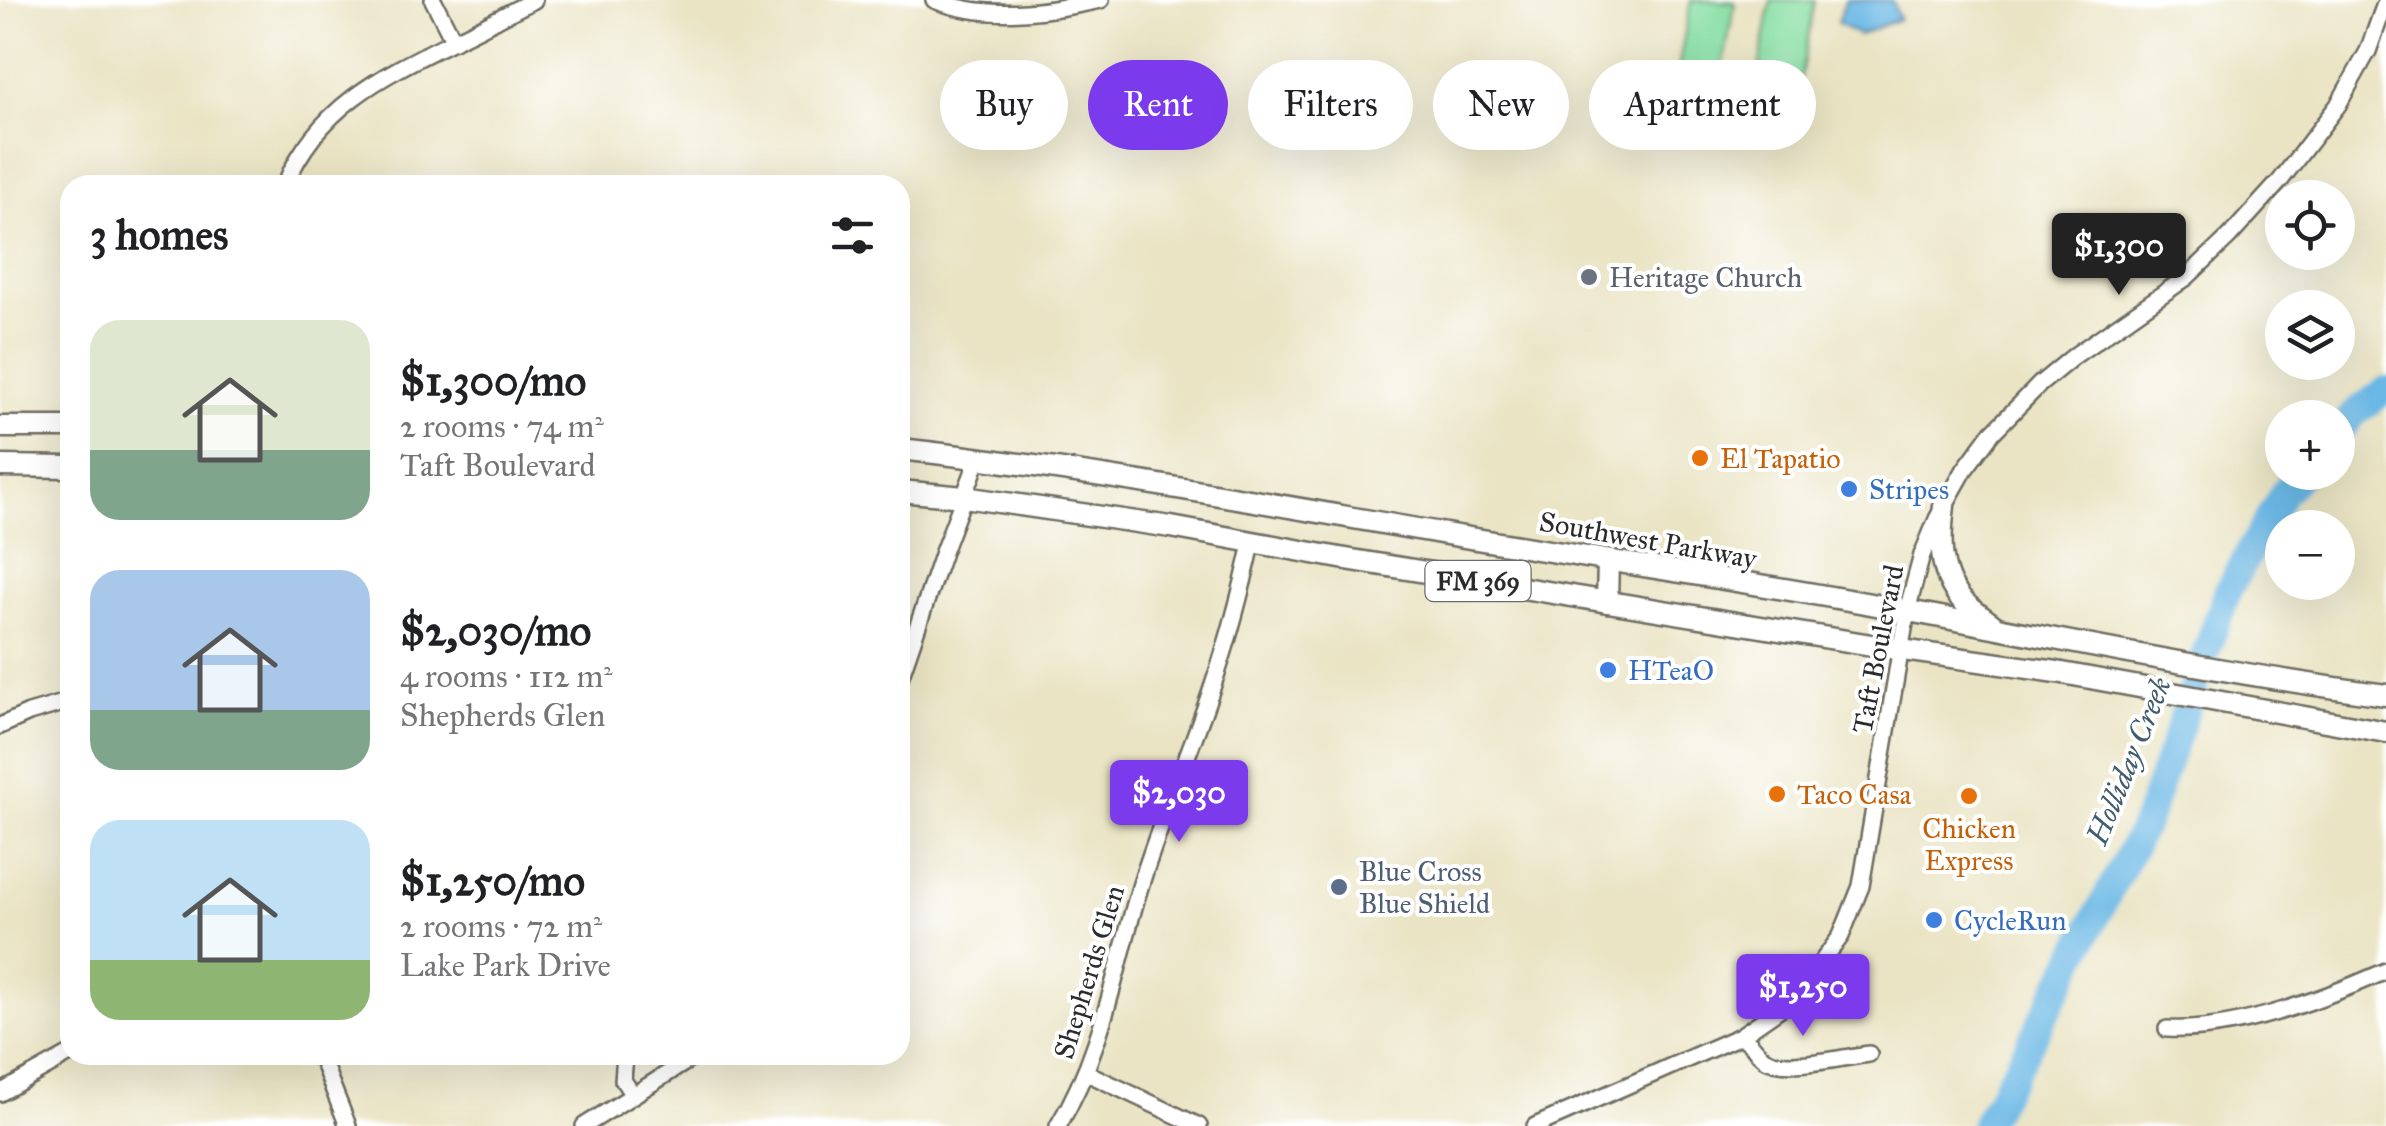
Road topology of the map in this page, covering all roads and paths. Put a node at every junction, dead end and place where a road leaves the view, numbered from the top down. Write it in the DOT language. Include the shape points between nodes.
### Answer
graph roads {
  1 [pos="433,0"];
  2 [pos="534,0"];
  3 [pos="934,0"];
  4 [pos="1101,0"];
  5 [pos="2386,2"];
  6 [pos="454,41"];
  7 [pos="290,175"];
  8 [pos="60,426"];
  9 [pos="0,427"];
  10 [pos="910,450"];
  11 [pos="979,458"];
  12 [pos="0,466"];
  13 [pos="60,467"];
  14 [pos="910,492"];
  15 [pos="964,498"];
  16 [pos="1944,506"];
  17 [pos="1252,544"];
  18 [pos="1608,561"];
  19 [pos="1608,602"];
  20 [pos="1907,610"];
  21 [pos="1998,629"];
  22 [pos="910,650"];
  23 [pos="1902,650"];
  24 [pos="2386,695"];
  25 [pos="60,704"];
  26 [pos="0,726"];
  27 [pos="2386,732"];
  28 [pos="2386,971"];
  29 [pos="2167,1029"];
  30 [pos="1740,1036"];
  31 [pos="1869,1054"];
  32 [pos="60,1060"];
  33 [pos="324,1065"];
  34 [pos="624,1065"];
  35 [pos="681,1065"];
  36 [pos="1085,1072"];
  37 [pos="0,1093"];
  38 [pos="633,1095"];
  39 [pos="348,1126"];
  40 [pos="584,1126"];
  41 [pos="1058,1126"];
  42 [pos="1199,1126"];
  43 [pos="1536,1126"];
  1 -- 6 [label="street"];
  2 -- 6 [label="street"];
  3 -- 4 [label="street" via="1001,13"];
  5 -- 16 [label="street, Taft Boulevard" via="2338,105 2280,181 2187,277 2040,384 1990,434"];
  6 -- 7 [label="street" via="355,95 311,139"];
  8 -- 9 [label="main road"];
  10 -- 11 [label="main road, Southwest Parkway / FM 369"];
  11 -- 15 [label="street"];
  11 -- 18 [label="main road, Southwest Parkway / FM 369"];
  12 -- 13 [label="main road"];
  14 -- 15 [label="main road, FM 369"];
  15 -- 17 [label="main road, FM 369"];
  15 -- 22 [label="street"];
  16 -- 20 [label="street, Taft Boulevard"];
  16 -- 21 [label="main road" via="1945,570 1960,598"];
  17 -- 19 [label="main road, FM 369"];
  17 -- 36 [label="street, Shepherds Glen" via="1216,678 1137,896"];
  18 -- 19 [label="main road"];
  18 -- 20 [label="main road, Southwest Parkway / FM 369"];
  19 -- 23 [label="main road, FM 369"];
  20 -- 21 [label="main road, Southwest Parkway / FM 369"];
  20 -- 23 [label="street, Taft Boulevard"];
  21 -- 24 [label="main road, Southwest Parkway / FM 369"];
  23 -- 27 [label="main road, FM 369"];
  23 -- 30 [label="street, Taft Boulevard" via="1860,886 1841,936 1795,998"];
  25 -- 26 [label="street"];
  28 -- 29 [label="street" via="2300,1005 2199,1029"];
  30 -- 31 [label="street" via="1766,1060 1782,1064"];
  30 -- 43 [label="street, Taft Boulevard"];
  32 -- 37 [label="street"];
  33 -- 39 [label="street"];
  34 -- 38 [label="street" via="623,1080"];
  35 -- 38 [label="street"];
  36 -- 41 [label="street, Shepherds Glen"];
  36 -- 42 [label="street"];
  38 -- 40 [label="street"];
}
